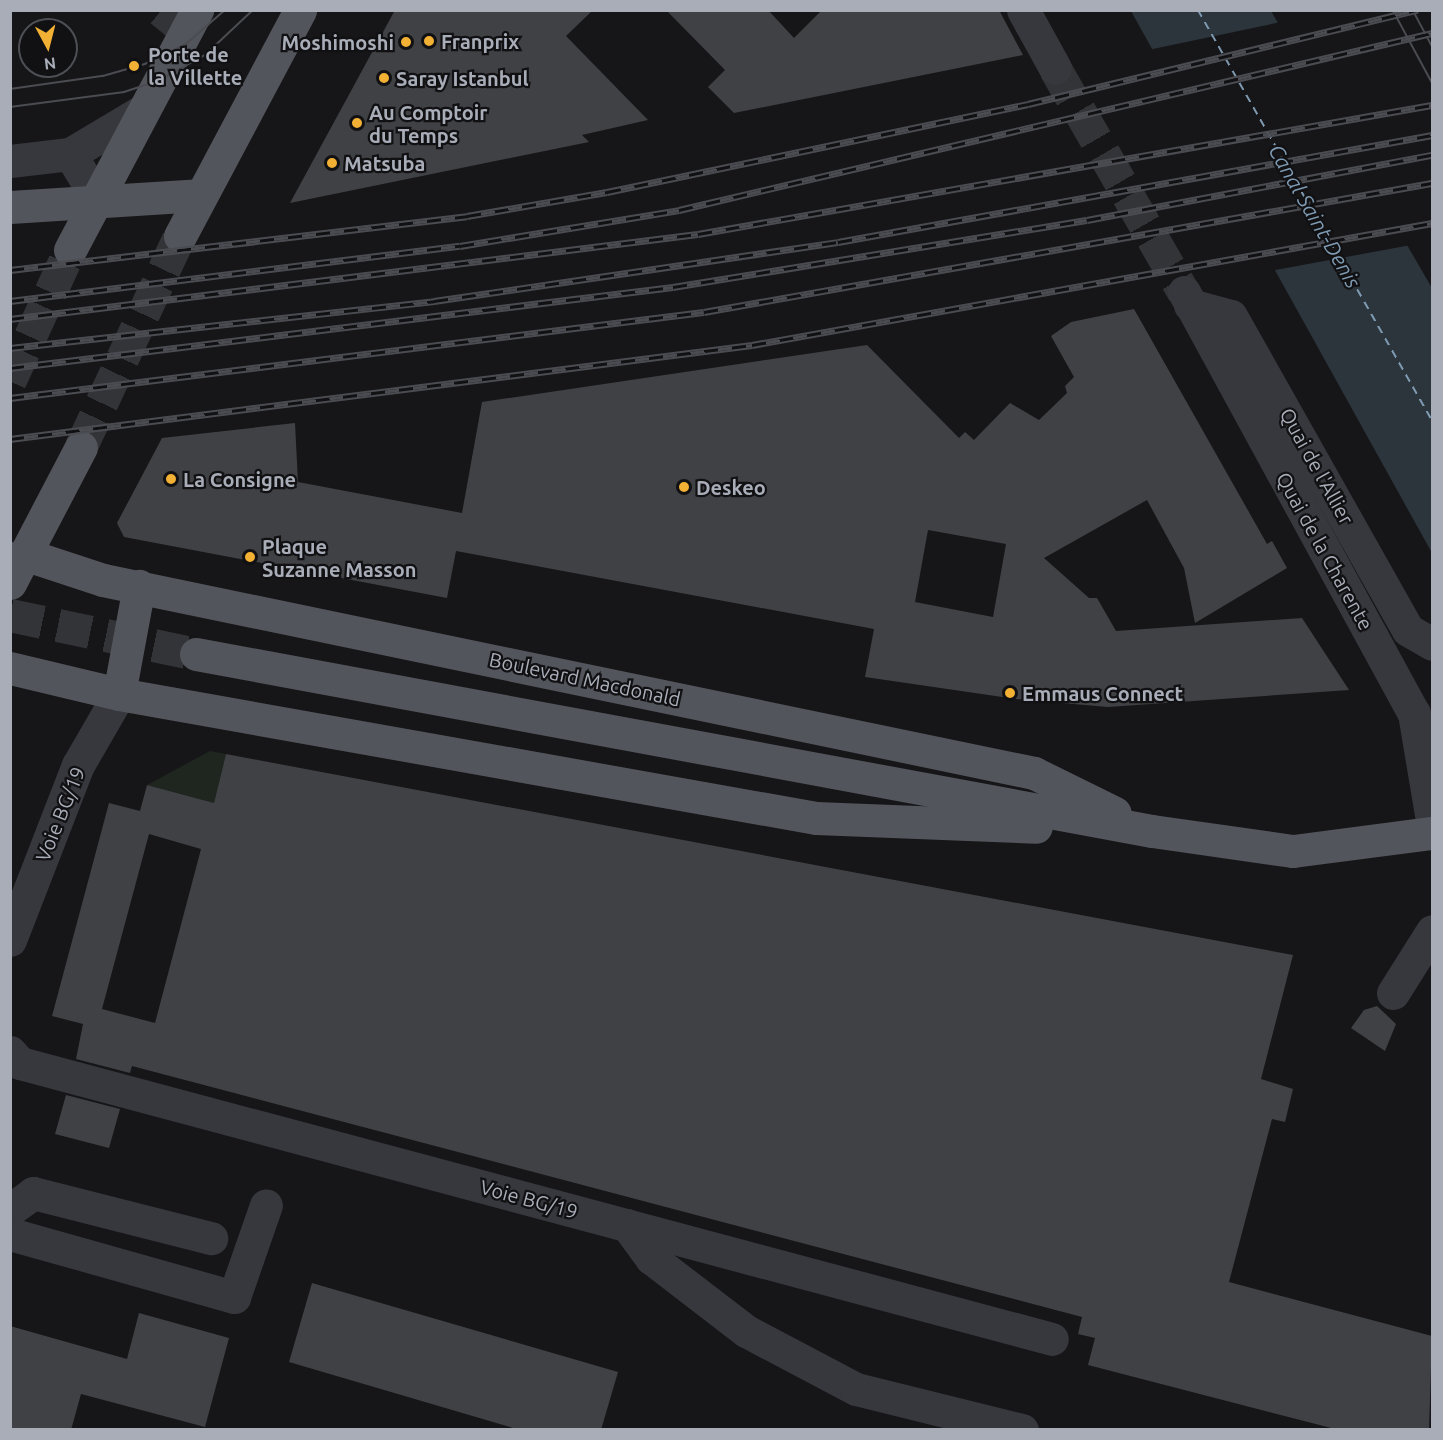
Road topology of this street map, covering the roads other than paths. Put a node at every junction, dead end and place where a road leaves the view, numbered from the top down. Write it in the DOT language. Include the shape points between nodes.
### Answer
graph roads {
  1 [pos="197,10"];
  2 [pos="300,10"];
  3 [pos="1023,10"];
  4 [pos="1055,69"];
  5 [pos="142,111"];
  6 [pos="70,154"];
  7 [pos="10,161"];
  8 [pos="199,195"];
  9 [pos="97,198"];
  10 [pos="10,207"];
  11 [pos="180,236"];
  12 [pos="70,250"];
  13 [pos="1187,299"];
  14 [pos="81,447"];
  15 [pos="16,566"];
  16 [pos="139,586"];
  17 [pos="1432,644"];
  18 [pos="196,654"];
  19 [pos="10,668"];
  20 [pos="119,694"];
  21 [pos="1432,821"];
  22 [pos="1152,831"];
  23 [pos="1432,833"];
  24 [pos="1432,931"];
  25 [pos="10,940"];
  26 [pos="1393,993"];
  27 [pos="10,1052"];
  28 [pos="266,1204"];
  29 [pos="10,1210"];
  30 [pos="627,1225"];
  31 [pos="10,1234"];
  32 [pos="211,1239"];
  33 [pos="1052,1339"];
  34 [pos="1022,1430"];
  1 -- 5 [label="main road"];
  2 -- 8 [label="main road"];
  3 -- 4 [label="street"];
  5 -- 6 [label="street"];
  5 -- 9 [label="main road"];
  6 -- 7 [label="street"];
  6 -- 9 [label="street"];
  8 -- 9 [label="main road"];
  8 -- 11 [label="main road"];
  9 -- 10 [label="main road"];
  9 -- 12 [label="main road"];
  13 -- 17 [label="street, Quai de l'Allier" via="1231,316 1408,630"];
  13 -- 21 [label="street, Quai de la Charente" via="1414,713"];
  14 -- 15 [label="main road"];
  15 -- 16 [label="main road, Boulevard Macdonald"];
  16 -- 20 [label="main road"];
  16 -- 22 [label="main road, Boulevard Macdonald" via="1034,773"];
  18 -- 22 [label="main road, Boulevard Macdonald"];
  19 -- 20 [label="main road, Boulevard Macdonald"];
  20 -- 22 [label="main road, Boulevard Macdonald" via="816,818"];
  20 -- 25 [label="street, Voie BG/19" via="78,765"];
  22 -- 23 [label="main road, Boulevard Macdonald" via="1293,851"];
  24 -- 26 [label="street"];
  27 -- 30 [label="street, Voie BG/19" via="20,1064"];
  28 -- 31 [label="street" via="234,1298"];
  29 -- 32 [label="street" via="33,1193"];
  30 -- 33 [label="street, Voie BG/19"];
  30 -- 34 [label="street" via="651,1258 746,1331 856,1389"];
}
